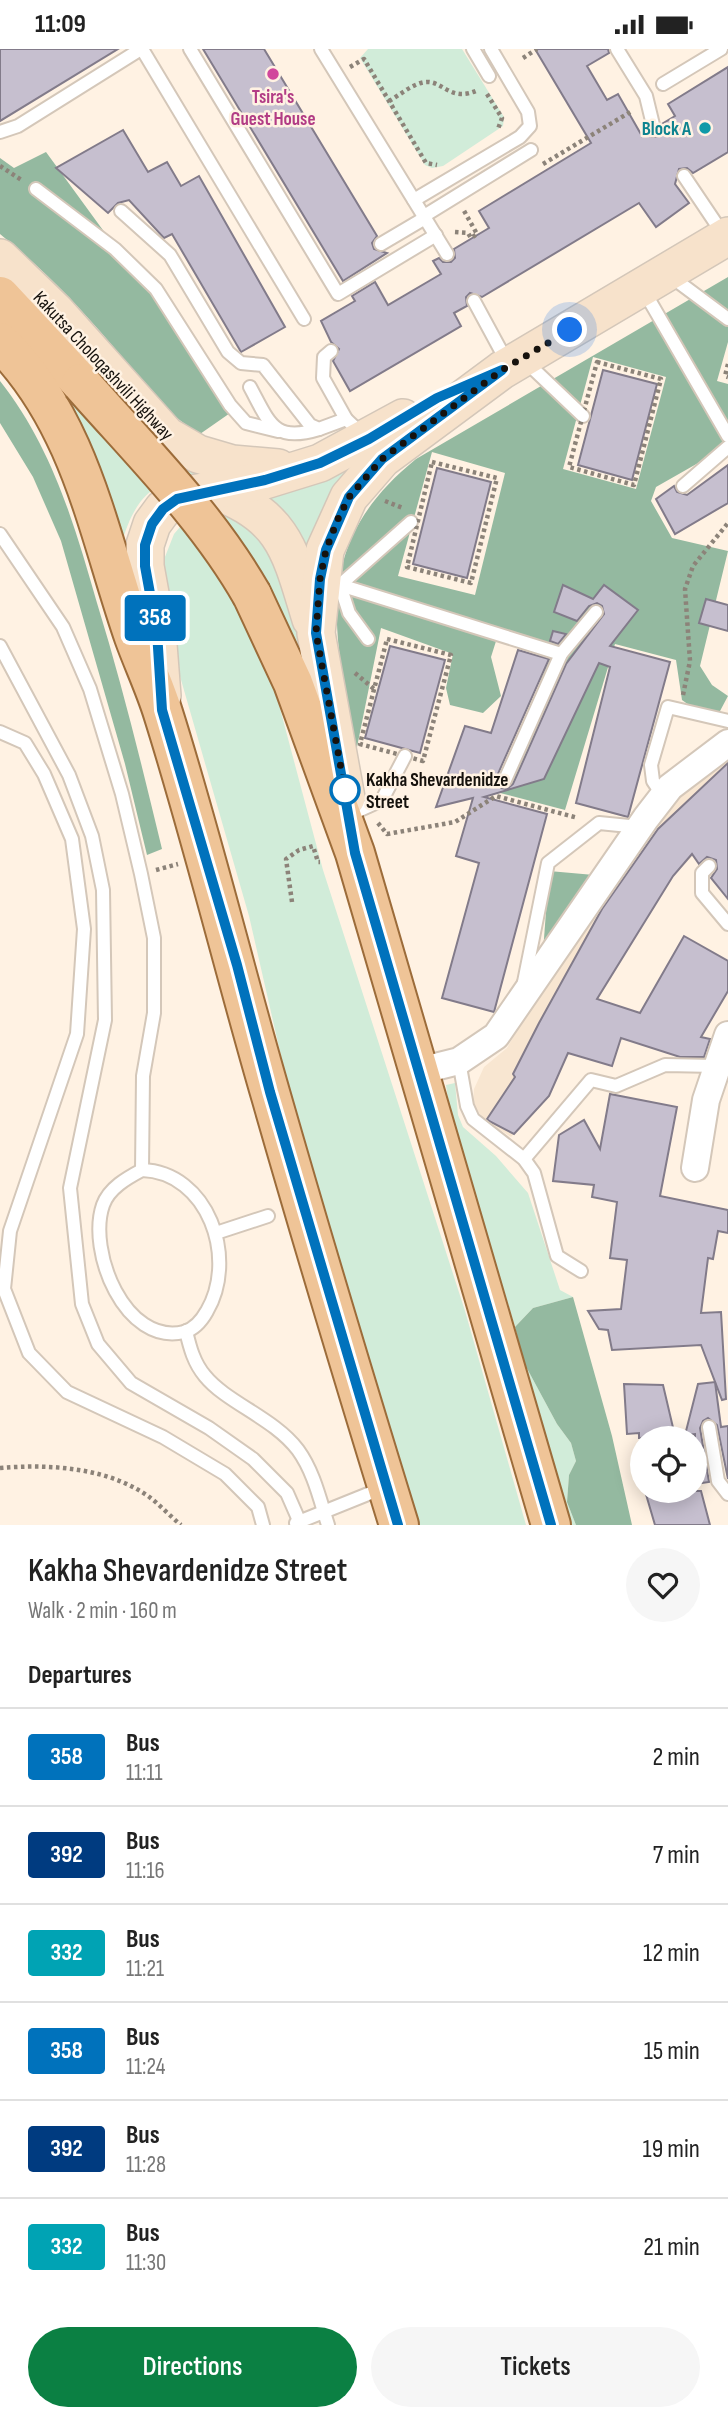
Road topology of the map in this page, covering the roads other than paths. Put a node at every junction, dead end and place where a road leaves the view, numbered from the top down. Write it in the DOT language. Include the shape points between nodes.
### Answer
graph roads {
  1 [pos="142,49"];
  2 [pos="190,49"];
  3 [pos="321,49"];
  4 [pos="473,49"];
  5 [pos="491,49"];
  6 [pos="617,49"];
  7 [pos="721,49"];
  8 [pos="489,76"];
  9 [pos="663,84"];
  10 [pos="654,129"];
  11 [pos="0,132"];
  12 [pos="531,149"];
  13 [pos="684,176"];
  14 [pos="36,189"];
  15 [pos="414,200"];
  16 [pos="121,211"];
  17 [pos="424,217"];
  18 [pos="436,235"];
  19 [pos="727,237"];
  20 [pos="382,244"];
  21 [pos="447,254"];
  22 [pos="0,258"];
  23 [pos="654,280"];
  24 [pos="0,296"];
  25 [pos="474,301"];
  26 [pos="304,319"];
  27 [pos="728,319"];
  28 [pos="0,342"];
  29 [pos="331,351"];
  30 [pos="511,365"];
  31 [pos="250,387"];
  32 [pos="583,416"];
  33 [pos="319,429"];
  34 [pos="357,429"];
  35 [pos="278,431"];
  36 [pos="728,436"];
  37 [pos="728,447"];
  38 [pos="300,470"];
  39 [pos="684,486"];
  40 [pos="215,491"];
  41 [pos="415,518"];
  42 [pos="0,534"];
  43 [pos="330,582"];
  44 [pos="596,612"];
  45 [pos="316,633"];
  46 [pos="368,639"];
  47 [pos="0,646"];
  48 [pos="561,654"];
  49 [pos="162,710"];
  50 [pos="728,721"];
  51 [pos="0,732"];
  52 [pos="728,743"];
  53 [pos="405,756"];
  54 [pos="505,780"];
  55 [pos="663,796"];
  56 [pos="363,819"];
  57 [pos="640,827"];
  58 [pos="337,857"];
  59 [pos="709,866"];
  60 [pos="728,924"];
  61 [pos="519,1005"];
  62 [pos="723,1051"];
  63 [pos="459,1061"];
  64 [pos="419,1071"];
  65 [pos="524,1159"];
  66 [pos="695,1168"];
  67 [pos="142,1170"];
  68 [pos="268,1216"];
  69 [pos="216,1233"];
  70 [pos="581,1271"];
  71 [pos="186,1331"];
  72 [pos="709,1427"];
  73 [pos="387,1487"];
  74 [pos="728,1494"];
  75 [pos="323,1510"];
  76 [pos="298,1523"];
  77 [pos="263,1525"];
  78 [pos="328,1525"];
  79 [pos="398,1525"];
  80 [pos="551,1525"];
  1 -- 11 [label="lane" via="18,126"];
  1 -- 26 [label="lane"];
  2 -- 18 [label="lane" via="338,295"];
  3 -- 15 [label="lane"];
  4 -- 8 [label="lane"];
  5 -- 15 [label="lane" via="528,111 530,126 520,137"];
  6 -- 10 [label="lane" via="648,101"];
  7 -- 9 [label="lane"];
  12 -- 17 [label="lane"];
  13 -- 19 [label="lane"];
  14 -- 35 [label="lane" via="115,249 156,289 246,423"];
  15 -- 17 [label="lane"];
  16 -- 33 [label="lane" via="170,254 228,352 241,363 263,365 291,404"];
  17 -- 18 [label="lane"];
  17 -- 20 [label="lane"];
  18 -- 21 [label="lane"];
  19 -- 23 [label="main road"];
  22 -- 38 [label="main road, Kakutsa Choloqashvili Highway" via="56,312 153,423 181,446 232,464"];
  23 -- 27 [label="lane"];
  23 -- 30 [label="main road"];
  23 -- 36 [label="lane"];
  24 -- 58 [label="main road, Kakutsa Choloqashvili Highway, bridge" via="188,505 252,595 293,683"];
  25 -- 30 [label="lane"];
  28 -- 49 [label="main road" via="45,398 78,461"];
  29 -- 34 [label="lane" via="324,357 323,378"];
  30 -- 32 [label="lane"];
  30 -- 34 [label="main road"];
  30 -- 43 [label="main road" via="399,446 364,478 337,521 326,550"];
  31 -- 35 [label="lane"];
  33 -- 34 [label="lane"];
  33 -- 35 [label="lane" via="291,436"];
  34 -- 38 [label="main road"];
  37 -- 39 [label="lane"];
  38 -- 40 [label="main road"];
  40 -- 45 [label="main road" via="253,507 277,529"];
  40 -- 49 [label="main road" via="177,499 163,509 145,545"];
  41 -- 43 [label="lane"];
  42 -- 67 [label="lane" via="62,627 90,689 142,874 154,938 154,1013 143,1076"];
  43 -- 45 [label="main road"];
  43 -- 46 [label="lane"];
  43 -- 48 [label="lane"];
  44 -- 48 [label="lane"];
  45 -- 56 [label="main road"];
  47 -- 76 [label="lane" via="69,775 92,836 103,890 105,1020 69,1188 82,1304 98,1344 131,1383 253,1459 287,1493"];
  48 -- 54 [label="lane"];
  49 -- 73 [label="main road"];
  50 -- 55 [label="lane" via="668,707 651,765 653,781"];
  51 -- 77 [label="lane" via="26,743 72,839 84,929 77,1034 10,1231 4,1289 29,1353 67,1392 163,1437 225,1474 258,1507"];
  52 -- 55 [label="street"];
  53 -- 56 [label="lane" via="382,800"];
  55 -- 57 [label="street"];
  56 -- 58 [label="main road"];
  57 -- 61 [label="street"];
  57 -- 61 [label="lane" via="599,824 548,863"];
  58 -- 64 [label="main road, Kakutsa Choloqashvili Highway"];
  59 -- 60 [label="lane" via="702,873 702,893"];
  61 -- 63 [label="street" via="496,1036"];
  62 -- 65 [label="lane" via="665,1065 616,1086 591,1080"];
  62 -- 66 [label="street" via="706,1100"];
  63 -- 64 [label="street"];
  63 -- 65 [label="lane" via="473,1119"];
  64 -- 80 [label="main road, Kakutsa Choloqashvili Highway"];
  65 -- 70 [label="lane" via="534,1173 557,1256"];
  67 -- 69 [label="lane" via="180,1179"];
  67 -- 71 [label="lane" via="120,1182 104,1203 100,1255 111,1286 139,1320 164,1333"];
  68 -- 69 [label="lane"];
  69 -- 71 [label="lane" via="220,1284 200,1322"];
  71 -- 75 [label="lane" via="194,1359 206,1378 297,1449 312,1473"];
  72 -- 74 [label="lane" via="719,1481"];
  73 -- 75 [label="lane"];
  73 -- 79 [label="main road"];
  75 -- 76 [label="lane"];
  75 -- 78 [label="lane"];
}
